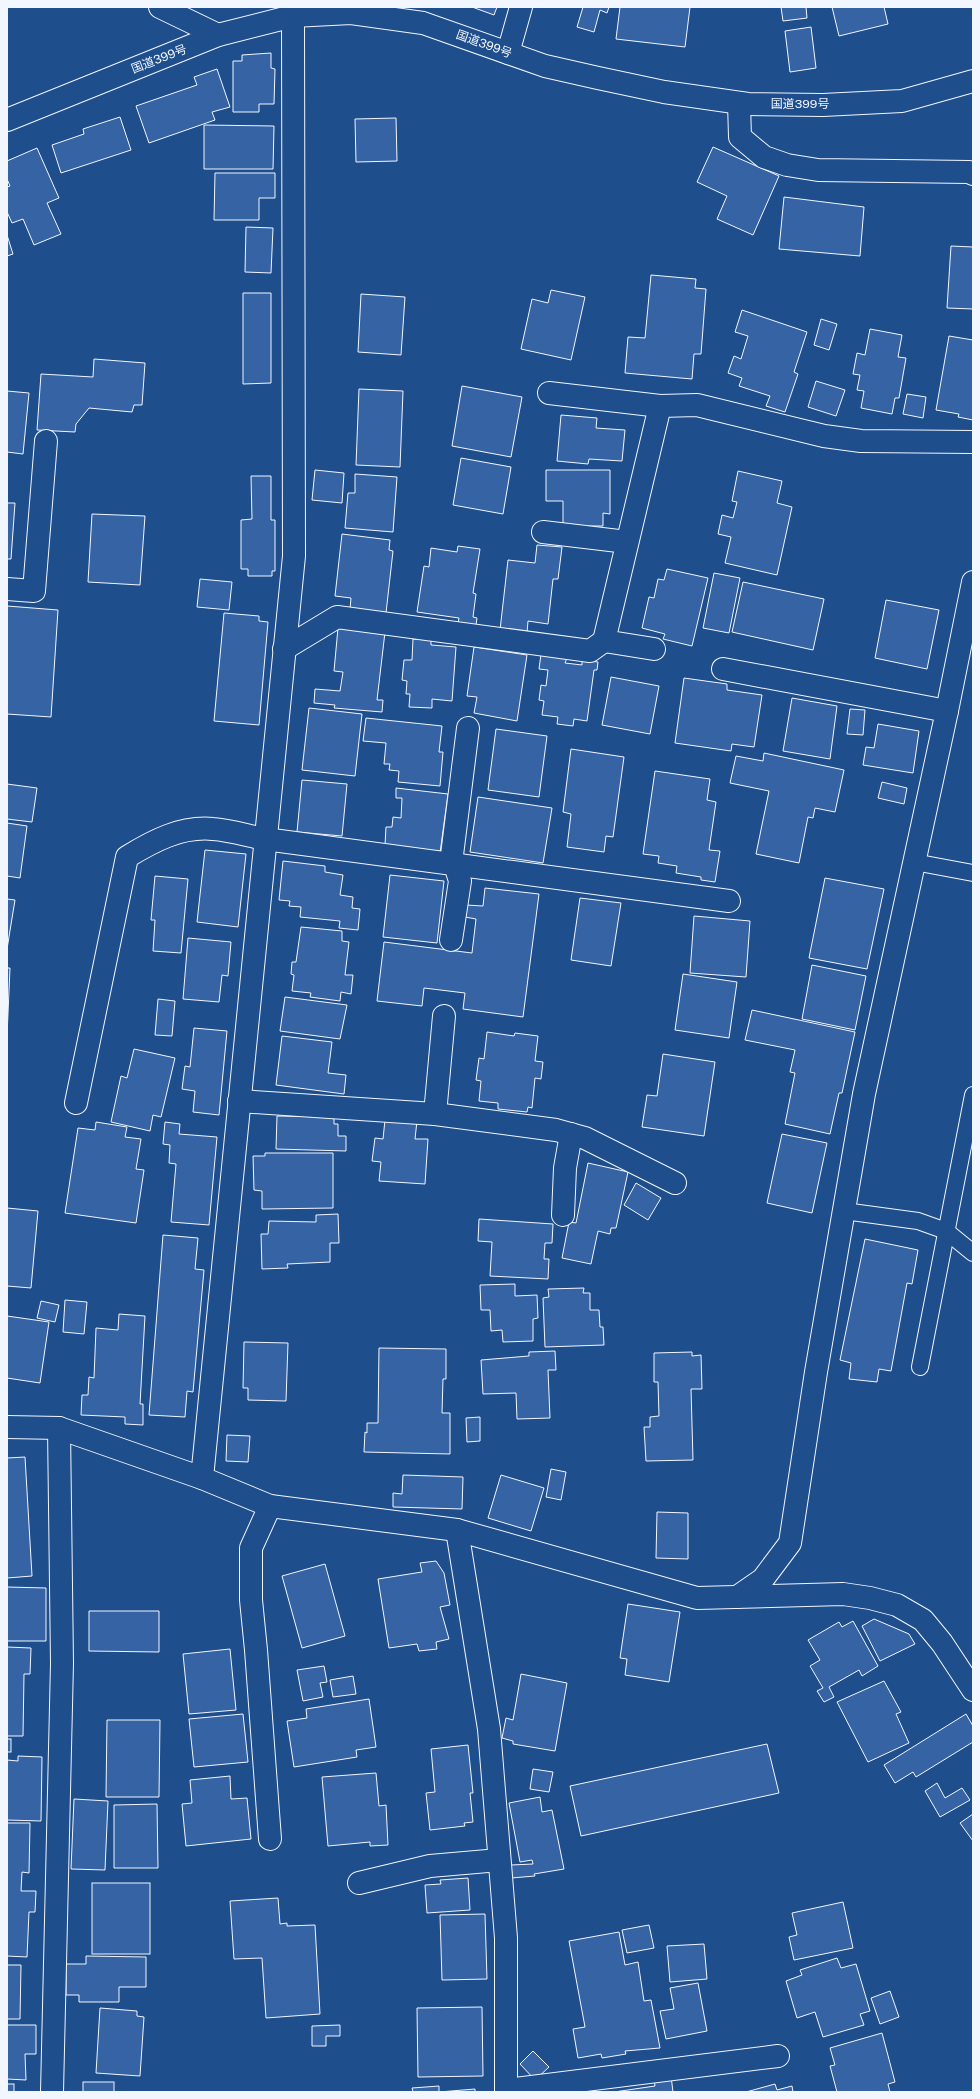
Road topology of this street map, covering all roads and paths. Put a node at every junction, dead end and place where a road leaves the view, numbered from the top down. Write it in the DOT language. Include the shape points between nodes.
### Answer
graph roads {
  1 [pos="160,7"];
  2 [pos="521,7"];
  3 [pos="293,16"];
  4 [pos="218,35"];
  5 [pos="508,53"];
  6 [pos="973,81"];
  7 [pos="739,103"];
  8 [pos="7,120"];
  9 [pos="973,174"];
  10 [pos="549,393"];
  11 [pos="660,406"];
  12 [pos="46,441"];
  13 [pos="973,442"];
  14 [pos="542,532"];
  15 [pos="627,542"];
  16 [pos="973,582"];
  17 [pos="7,589"];
  18 [pos="604,641"];
  19 [pos="284,649"];
  20 [pos="654,649"];
  21 [pos="723,669"];
  22 [pos="947,711"];
  23 [pos="468,728"];
  24 [pos="264,839"];
  25 [pos="914,862"];
  26 [pos="455,864"];
  27 [pos="973,872"];
  28 [pos="729,901"];
  29 [pos="451,940"];
  30 [pos="444,1016"];
  31 [pos="973,1095"];
  32 [pos="239,1101"];
  33 [pos="76,1103"];
  34 [pos="435,1114"];
  35 [pos="571,1134"];
  36 [pos="675,1183"];
  37 [pos="844,1211"];
  38 [pos="563,1215"];
  39 [pos="946,1231"];
  40 [pos="973,1253"];
  41 [pos="920,1367"];
  42 [pos="7,1427"];
  43 [pos="59,1428"];
  44 [pos="202,1478"];
  45 [pos="270,1506"];
  46 [pos="457,1530"];
  47 [pos="737,1597"];
  48 [pos="973,1690"];
  49 [pos="270,1839"];
  50 [pos="499,1860"];
  51 [pos="359,1883"];
  52 [pos="778,2056"];
  53 [pos="506,2091"];
  54 [pos="52,2092"];
  1 -- 4 [label="main road"];
  2 -- 5 [label="main road"];
  3 -- 4 [label="main road, 国道399号"];
  3 -- 5 [label="main road, 国道399号" via="351,13 422,23"];
  3 -- 19 [label="main road" via="294,556"];
  4 -- 8 [label="main road, 国道399号"];
  5 -- 7 [label="main road, 国道399号" via="545,66 598,78 664,92"];
  6 -- 7 [label="main road, 国道399号" via="902,101 823,105"];
  7 -- 9 [label="main road" via="740,137 764,157 787,165 818,170"];
  10 -- 11 [label="main road"];
  11 -- 13 [label="main road" via="697,405 824,436 861,441"];
  11 -- 15 [label="main road"];
  12 -- 17 [label="main road" via="34,591"];
  14 -- 15 [label="main road"];
  15 -- 18 [label="main road"];
  16 -- 22 [label="main road"];
  18 -- 19 [label="main road" via="590,651 337,617"];
  18 -- 20 [label="main road"];
  19 -- 24 [label="main road"];
  21 -- 22 [label="main road"];
  22 -- 25 [label="main road"];
  23 -- 26 [label="main road" via="452,855"];
  24 -- 26 [label="main road"];
  24 -- 32 [label="main road"];
  24 -- 33 [label="main road" via="212,829 174,833 150,843 127,857"];
  25 -- 27 [label="lane"];
  25 -- 37 [label="main road" via="864,1094"];
  26 -- 28 [label="main road"];
  26 -- 29 [label="main road" via="460,881"];
  30 -- 34 [label="main road"];
  31 -- 39 [label="lane"];
  32 -- 34 [label="main road"];
  32 -- 44 [label="main road"];
  34 -- 35 [label="main road"];
  35 -- 36 [label="main road" via="616,1152"];
  35 -- 38 [label="main road" via="565,1168"];
  37 -- 39 [label="lane" via="918,1221"];
  37 -- 47 [label="main road" via="790,1543 764,1579"];
  39 -- 40 [label="lane"];
  39 -- 41 [label="lane"];
  42 -- 43 [label="main road"];
  43 -- 44 [label="main road"];
  43 -- 54 [label="main road" via="62,1663"];
  44 -- 45 [label="main road"];
  45 -- 46 [label="main road"];
  45 -- 49 [label="main road" via="251,1548 251,1600"];
  46 -- 47 [label="main road" via="697,1598"];
  46 -- 50 [label="main road" via="489,1729"];
  47 -- 48 [label="main road" via="843,1594 897,1606 923,1620 942,1643"];
  50 -- 51 [label="main road" via="430,1866"];
  50 -- 53 [label="main road" via="506,1938"];
  52 -- 53 [label="main road"];
}
